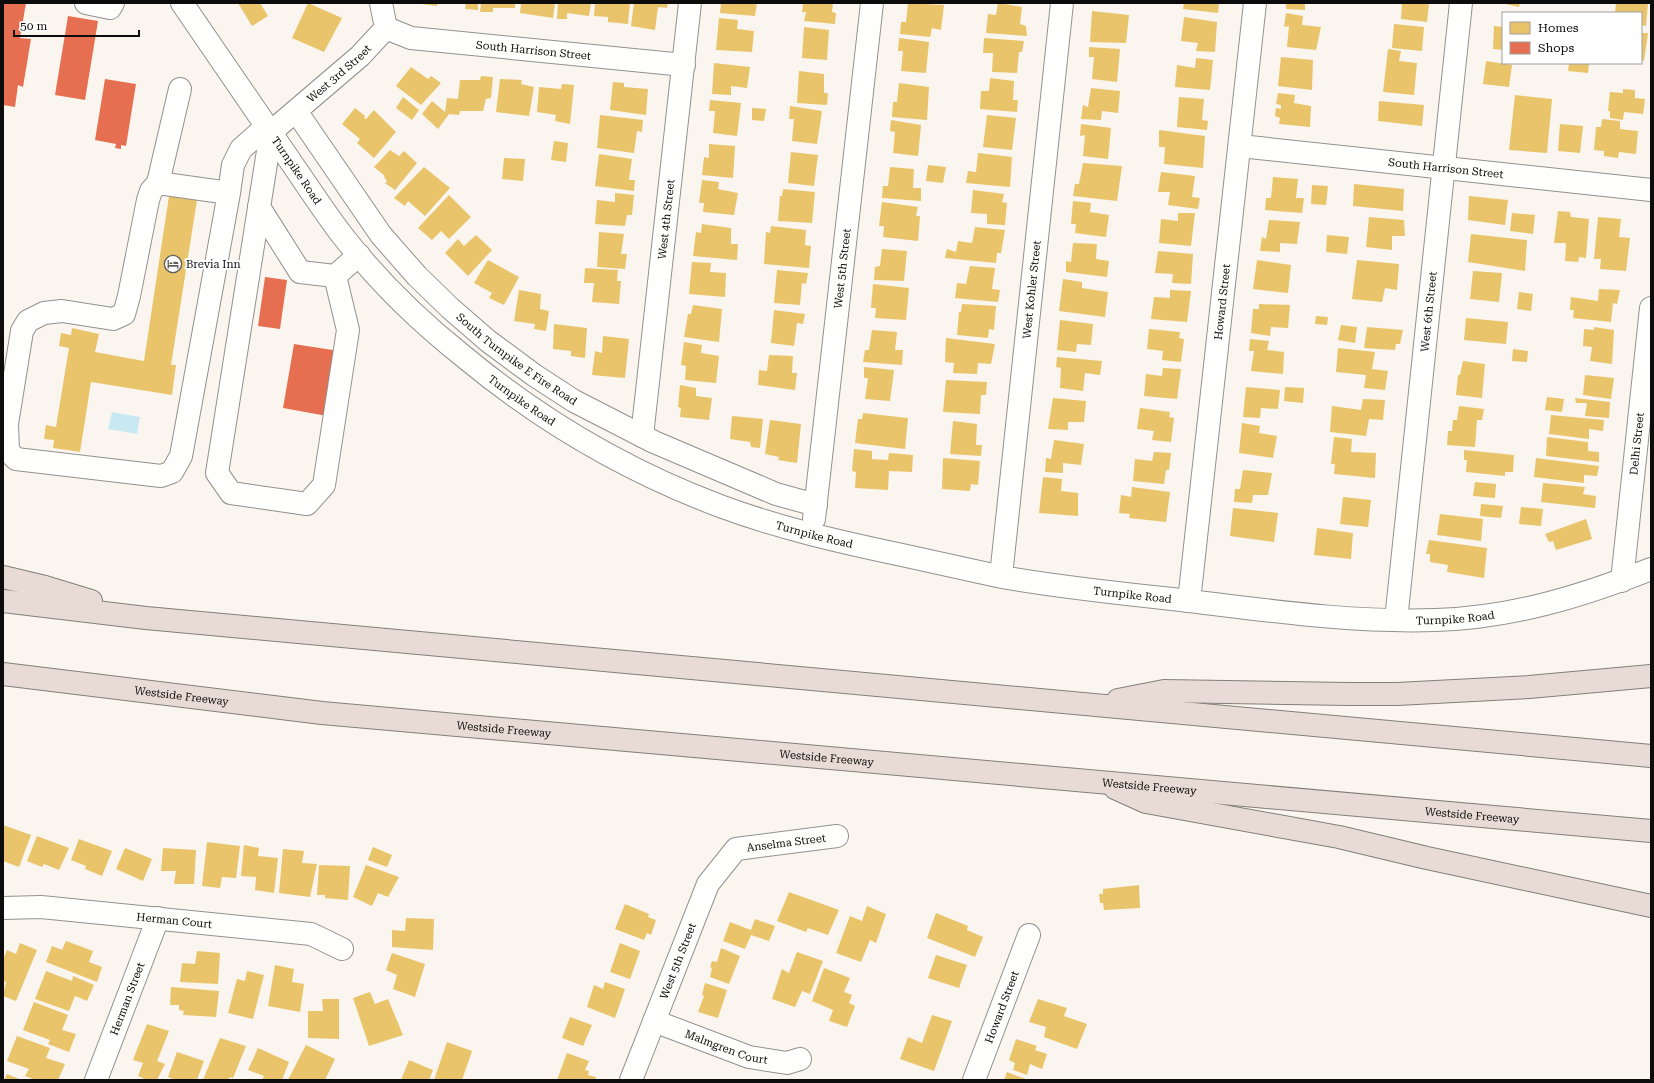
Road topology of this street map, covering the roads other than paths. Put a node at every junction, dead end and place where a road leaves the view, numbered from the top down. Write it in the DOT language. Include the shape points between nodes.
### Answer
graph roads {
  1 [pos="86,3"];
  2 [pos="114,3"];
  3 [pos="182,3"];
  4 [pos="381,3"];
  5 [pos="690,3"];
  6 [pos="872,3"];
  7 [pos="1062,3"];
  8 [pos="1254,3"];
  9 [pos="1461,3"];
  10 [pos="386,28"];
  11 [pos="684,65"];
  12 [pos="180,89"];
  13 [pos="296,111"];
  14 [pos="269,129"];
  15 [pos="1240,146"];
  16 [pos="1444,167"];
  17 [pos="158,183"];
  18 [pos="1651,190"];
  19 [pos="229,193"];
  20 [pos="259,207"];
  21 [pos="359,255"];
  22 [pos="334,276"];
  23 [pos="1651,308"];
  24 [pos="642,436"];
  25 [pos="816,505"];
  26 [pos="812,534"];
  27 [pos="1651,569"];
  28 [pos="1001,576"];
  29 [pos="3,577"];
  30 [pos="1622,581"];
  31 [pos="3,601"];
  32 [pos="1189,601"];
  33 [pos="146,618"];
  34 [pos="1396,620"];
  35 [pos="3,674"];
  36 [pos="1651,676"];
  37 [pos="1095,705"];
  38 [pos="1651,756"];
  39 [pos="1099,781"];
  40 [pos="1651,831"];
  41 [pos="837,836"];
  42 [pos="736,849"];
  43 [pos="1651,906"];
  44 [pos="3,908"];
  45 [pos="158,918"];
  46 [pos="1029,935"];
  47 [pos="342,949"];
  48 [pos="654,1021"];
  49 [pos="800,1059"];
  50 [pos="96,1080"];
  51 [pos="631,1080"];
  52 [pos="974,1080"];
  1 -- 2 [label="street" via="110,8"];
  3 -- 14 [label="street, Turnpike Road"];
  4 -- 10 [label="street"];
  5 -- 11 [label="street, West 4th Street"];
  6 -- 25 [label="street, West 5th Street"];
  7 -- 28 [label="street, West Kohler Street"];
  8 -- 15 [label="street, Howard Street"];
  9 -- 16 [label="street, West 6th Street"];
  10 -- 11 [label="street, South Harrison Street" via="411,38"];
  10 -- 13 [label="street, West 3rd Street" via="360,56"];
  11 -- 24 [label="street, West 4th Street"];
  12 -- 17 [label="street"];
  13 -- 14 [label="street, West 3rd Street"];
  13 -- 24 [label="street, South Turnpike E Fire Road" via="381,235 417,276 450,308 488,341 534,375 574,401"];
  14 -- 19 [label="street, West 3rd Street" via="241,149 233,165"];
  14 -- 20 [label="street"];
  14 -- 21 [label="street, Turnpike Road" via="342,235"];
  15 -- 16 [label="street, South Harrison Street"];
  15 -- 32 [label="street, Howard Street"];
  16 -- 18 [label="street, South Harrison Street"];
  16 -- 34 [label="street, West 6th Street"];
  17 -- 19 [label="street"];
  17 -- 19 [label="street, West 3rd Street" via="148,200 124,314 113,319 62,311 44,313 28,321 22,331 7,424 8,451 16,459 161,476 172,472 181,456"];
  20 -- 22 [label="street" via="300,272"];
  20 -- 22 [label="street" via="217,473 232,493 307,504 324,485 348,330"];
  21 -- 22 [label="street"];
  21 -- 26 [label="street, Turnpike Road" via="381,280 461,355 504,389 554,423 601,451 660,481 721,506"];
  23 -- 30 [label="street, Delhi Street"];
  24 -- 25 [label="street, South Turnpike E Fire Road" via="776,494"];
  25 -- 26 [label="street, West 5th Street"];
  26 -- 28 [label="street, Turnpike Road"];
  27 -- 30 [label="street, Turnpike Road"];
  28 -- 32 [label="street, Turnpike Road" via="1075,588"];
  29 -- 33 [label="highway"];
  30 -- 34 [label="street, Turnpike Road" via="1556,602 1502,613 1436,620"];
  31 -- 33 [label="highway"];
  32 -- 34 [label="street, Turnpike Road" via="1354,619"];
  33 -- 37 [label="highway"];
  35 -- 39 [label="highway, Westside Freeway" via="322,713"];
  36 -- 37 [label="highway" via="1529,687 1397,694 1164,691"];
  37 -- 38 [label="highway"];
  39 -- 40 [label="highway, Westside Freeway"];
  39 -- 43 [label="highway" via="1146,802 1339,837"];
  41 -- 42 [label="street, Anselma Street"];
  42 -- 48 [label="street, West 5th Street" via="708,884"];
  44 -- 45 [label="street, Herman Court" via="41,907"];
  45 -- 47 [label="street, Herman Court" via="311,934"];
  45 -- 50 [label="street, Herman Street"];
  46 -- 52 [label="street, Howard Street"];
  48 -- 49 [label="street, Malmgren Court" via="750,1057 787,1063"];
  48 -- 51 [label="street, West 5th Street"];
}
